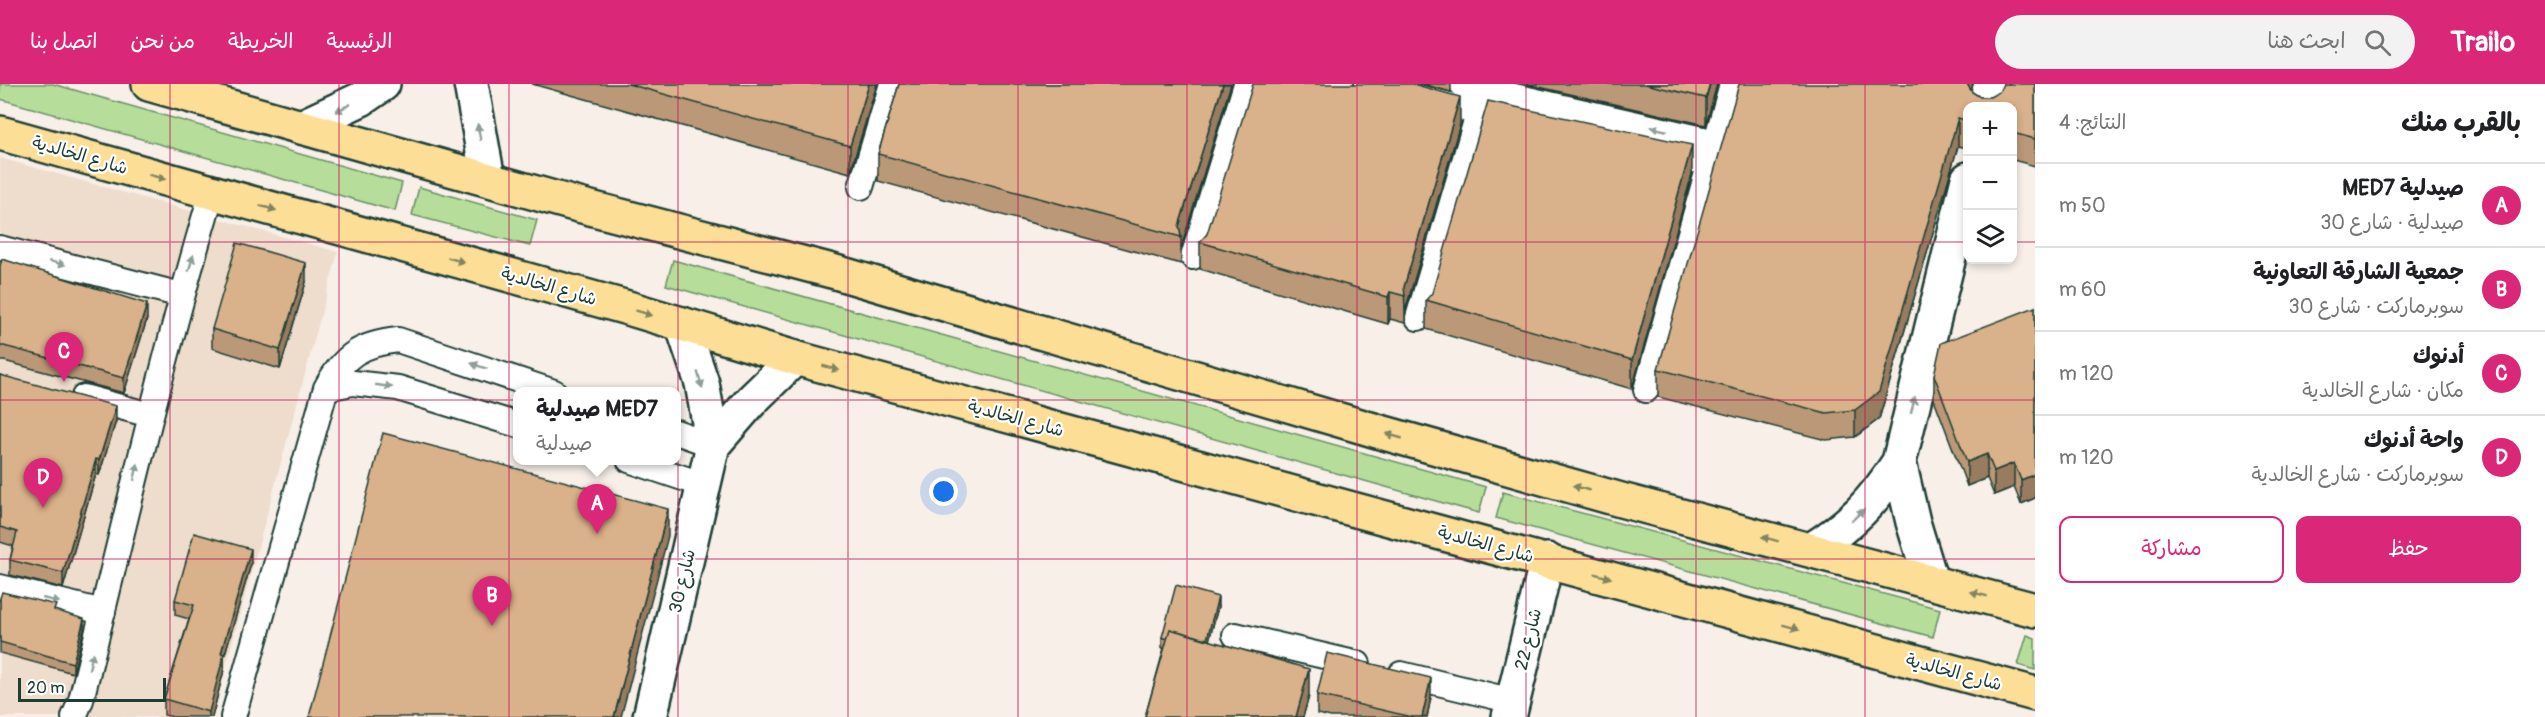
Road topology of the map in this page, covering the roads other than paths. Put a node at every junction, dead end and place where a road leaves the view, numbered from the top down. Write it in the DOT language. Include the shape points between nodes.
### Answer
graph roads {
  1 [pos="149,84"];
  2 [pos="383,84"];
  3 [pos="471,84"];
  4 [pos="892,84"];
  5 [pos="1246,84"];
  6 [pos="1367,84"];
  7 [pos="1462,84"];
  8 [pos="1731,84"];
  9 [pos="1990,84"];
  10 [pos="1986,102"];
  11 [pos="1478,114"];
  12 [pos="1536,126"];
  13 [pos="301,127"];
  14 [pos="0,133"];
  15 [pos="1640,148"];
  16 [pos="1712,152"];
  17 [pos="488,179"];
  18 [pos="861,187"];
  19 [pos="212,192"];
  20 [pos="1963,200"];
  21 [pos="0,248"];
  22 [pos="1193,256"];
  23 [pos="181,295"];
  24 [pos="1418,318"];
  25 [pos="682,324"];
  26 [pos="795,358"];
  27 [pos="539,387"];
  28 [pos="326,388"];
  29 [pos="1646,390"];
  30 [pos="58,391"];
  31 [pos="150,415"];
  32 [pos="513,423"];
  33 [pos="681,434"];
  34 [pos="714,445"];
  35 [pos="1899,462"];
  36 [pos="645,465"];
  37 [pos="704,484"];
  38 [pos="1811,550"];
  39 [pos="1547,560"];
  40 [pos="1931,581"];
  41 [pos="0,587"];
  42 [pos="2035,610"];
  43 [pos="103,612"];
  44 [pos="1235,635"];
  45 [pos="2035,694"];
  46 [pos="1511,709"];
  47 [pos="74,717"];
  48 [pos="233,717"];
  49 [pos="650,717"];
  1 -- 13 [label="main road"];
  2 -- 13 [label="street, one-way" via="361,99"];
  17 -- 3 [label="street, one-way"];
  4 -- 18 [label="lane"];
  5 -- 22 [label="lane"];
  6 -- 11 [label="lane"];
  16 -- 7 [label="lane, one-way"];
  8 -- 16 [label="lane"];
  9 -- 10 [label="street"];
  11 -- 12 [label="lane"];
  11 -- 24 [label="lane"];
  13 -- 17 [label="main road"];
  14 -- 19 [label="main road, شارع الخالدية, one-way"];
  15 -- 16 [label="lane"];
  16 -- 29 [label="lane"];
  38 -- 17 [label="main road, one-way" via="1377,431 832,271"];
  23 -- 19 [label="lane, one-way"];
  19 -- 25 [label="main road, شارع الخالدية, one-way"];
  35 -- 20 [label="street, one-way"];
  21 -- 23 [label="lane, one-way"];
  23 -- 31 [label="lane"];
  25 -- 26 [label="main road, شارع الخالدية"];
  25 -- 34 [label="street, شارع 30, one-way" via="702,383"];
  26 -- 34 [label="street, شارع 30"];
  26 -- 39 [label="main road, شارع الخالدية, one-way"];
  27 -- 28 [label="lane, one-way" via="398,340 373,343 351,356"];
  28 -- 32 [label="lane, one-way" via="353,383 398,388"];
  28 -- 48 [label="lane"];
  30 -- 31 [label="lane"];
  43 -- 31 [label="lane, one-way"];
  33 -- 34 [label="lane"];
  34 -- 37 [label="street, شارع 30"];
  38 -- 35 [label="street, one-way" via="1862,512"];
  35 -- 40 [label="street"];
  36 -- 37 [label="lane"];
  37 -- 49 [label="street, شارع 30"];
  38 -- 40 [label="main road"];
  39 -- 45 [label="main road, شارع الخالدية, one-way"];
  39 -- 46 [label="street, شارع 22"];
  42 -- 40 [label="main road, one-way"];
  41 -- 43 [label="lane, one-way"];
  47 -- 43 [label="lane, one-way"];
  44 -- 46 [label="lane"];
}
